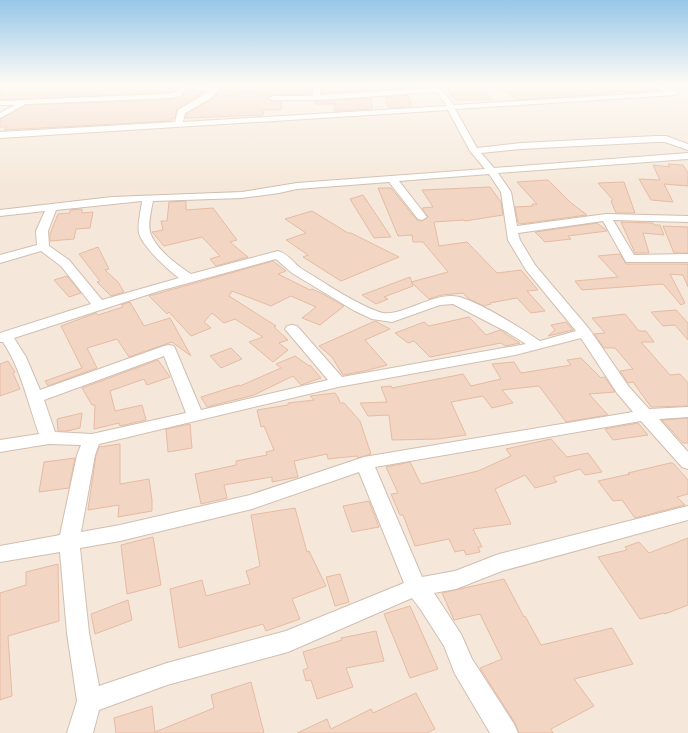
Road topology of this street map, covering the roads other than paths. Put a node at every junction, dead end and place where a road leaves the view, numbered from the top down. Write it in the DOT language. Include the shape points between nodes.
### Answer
graph roads {
  1 [pos="180,118"];
  2 [pos="291,118"];
  3 [pos="456,118"];
  4 [pos="178,125"];
  5 [pos="0,135"];
  6 [pos="688,147"];
  7 [pos="474,151"];
  8 [pos="684,157"];
  9 [pos="688,166"];
  10 [pos="492,172"];
  11 [pos="392,179"];
  12 [pos="148,198"];
  13 [pos="52,207"];
  14 [pos="0,213"];
  15 [pos="422,217"];
  16 [pos="606,217"];
  17 [pos="688,219"];
  18 [pos="513,230"];
  19 [pos="43,248"];
  20 [pos="688,258"];
  21 [pos="0,259"];
  22 [pos="189,278"];
  23 [pos="100,306"];
  24 [pos="292,330"];
  25 [pos="585,333"];
  26 [pos="3,336"];
  27 [pos="538,346"];
  28 [pos="338,382"];
  29 [pos="34,398"];
  30 [pos="688,412"];
  31 [pos="195,415"];
  32 [pos="645,415"];
  33 [pos="49,438"];
  34 [pos="92,440"];
  35 [pos="0,446"];
  36 [pos="364,463"];
  37 [pos="688,463"];
  38 [pos="688,513"];
  39 [pos="69,541"];
  40 [pos="0,554"];
  41 [pos="416,587"];
  42 [pos="89,701"];
  43 [pos="80,733"];
  44 [pos="505,733"];
  1 -- 4 [label="street"];
  2 -- 4 [label="street"];
  3 -- 7 [label="street"];
  4 -- 5 [label="street"];
  6 -- 7 [label="street" via="666,139 656,139"];
  7 -- 10 [label="street"];
  8 -- 9 [label="street"];
  8 -- 10 [label="street"];
  10 -- 11 [label="street"];
  10 -- 18 [label="street" via="506,192"];
  11 -- 12 [label="street" via="297,186 251,194"];
  11 -- 15 [label="street"];
  12 -- 13 [label="street"];
  12 -- 22 [label="street" via="145,235 162,258"];
  13 -- 14 [label="street"];
  13 -- 19 [label="street" via="42,231"];
  16 -- 17 [label="street"];
  16 -- 18 [label="street"];
  16 -- 20 [label="street" via="630,259"];
  18 -- 25 [label="street" via="514,240 530,267"];
  19 -- 21 [label="street"];
  19 -- 23 [label="street" via="65,263"];
  22 -- 23 [label="street"];
  22 -- 27 [label="street" via="278,255 302,274 377,316 392,318 443,299 453,299 512,329"];
  23 -- 26 [label="street"];
  24 -- 28 [label="street"];
  25 -- 27 [label="street"];
  25 -- 32 [label="street" via="623,390"];
  26 -- 29 [label="street" via="11,342"];
  27 -- 28 [label="street"];
  28 -- 31 [label="street"];
  29 -- 31 [label="street" via="169,349"];
  29 -- 33 [label="street"];
  30 -- 32 [label="street"];
  31 -- 34 [label="street"];
  32 -- 36 [label="street"];
  32 -- 37 [label="street"];
  33 -- 34 [label="street"];
  33 -- 35 [label="street"];
  34 -- 39 [label="street" via="86,455"];
  36 -- 39 [label="street" via="252,502 120,533"];
  36 -- 41 [label="street"];
  38 -- 41 [label="street" via="499,564 456,580"];
  39 -- 40 [label="street"];
  39 -- 42 [label="street" via="78,633"];
  41 -- 42 [label="street" via="288,641 167,674"];
  41 -- 44 [label="street" via="429,603 452,641 463,666"];
  42 -- 43 [label="street"];
}
